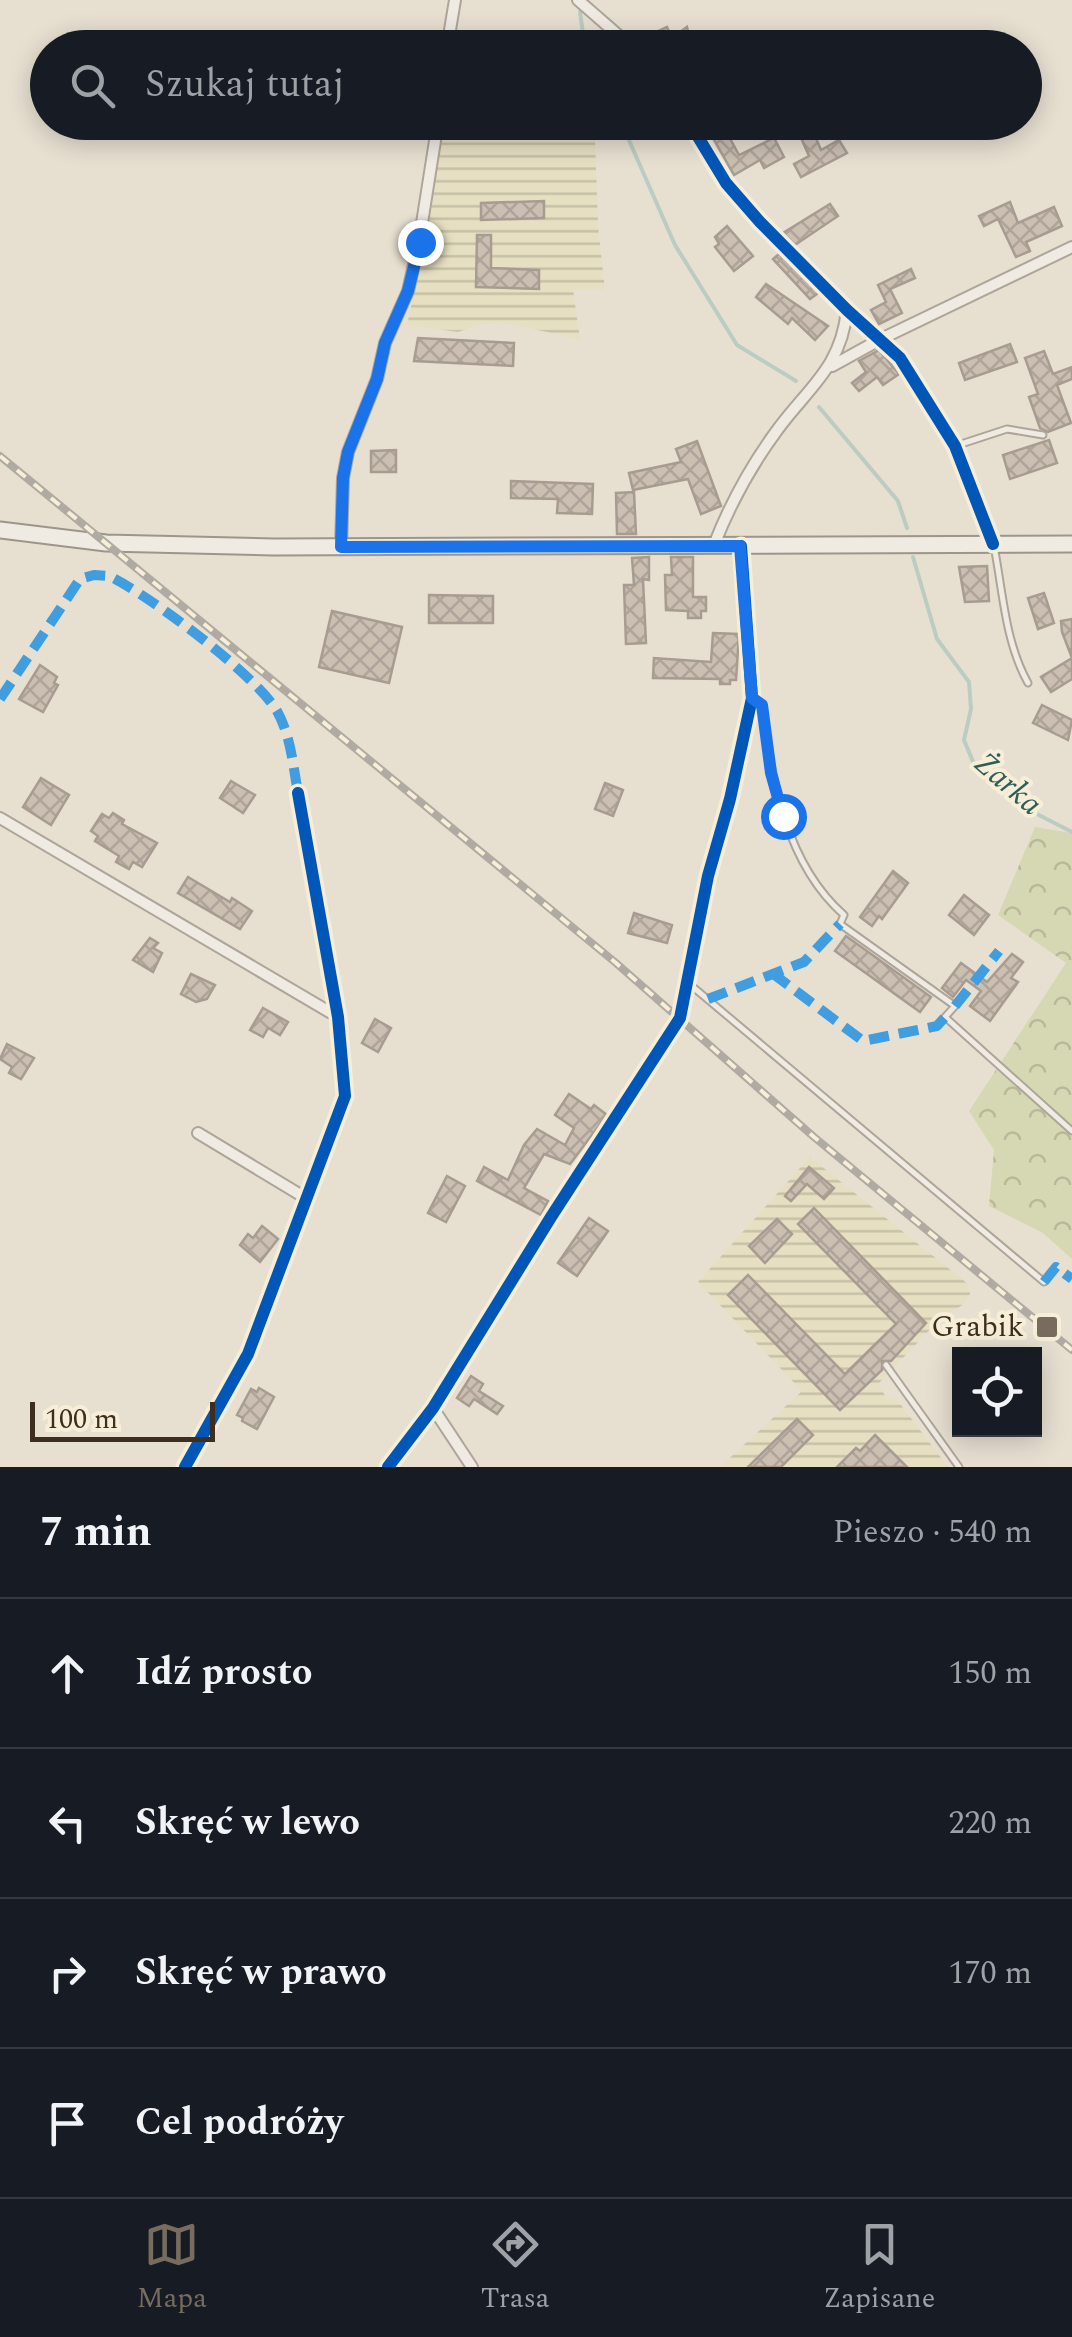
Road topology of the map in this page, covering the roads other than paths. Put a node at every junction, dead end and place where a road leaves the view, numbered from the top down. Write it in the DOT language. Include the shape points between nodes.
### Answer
graph roads {
  1 [pos="455,0"];
  2 [pos="578,0"];
  3 [pos="450,30"];
  4 [pos="612,30"];
  5 [pos="435,140"];
  6 [pos="701,140"];
  7 [pos="1072,247"];
  8 [pos="847,310"];
  9 [pos="881,338"];
  10 [pos="832,366"];
  11 [pos="1043,435"];
  12 [pos="955,446"];
  13 [pos="0,530"];
  14 [pos="993,544"];
  15 [pos="1072,544"];
  16 [pos="714,545"];
  17 [pos="740,546"];
  18 [pos="341,547"];
  19 [pos="1028,683"];
  20 [pos="752,698"];
  21 [pos="298,793"];
  22 [pos="0,818"];
  23 [pos="687,982"];
  24 [pos="338,1017"];
  25 [pos="1072,1131"];
  26 [pos="198,1133"];
  27 [pos="308,1196"];
  28 [pos="1044,1282"];
  29 [pos="886,1365"];
  30 [pos="433,1408"];
  31 [pos="185,1467"];
  32 [pos="388,1467"];
  33 [pos="472,1467"];
  34 [pos="960,1467"];
  1 -- 3 [label="street"];
  2 -- 4 [label="street"];
  5 -- 18 [label="street" via="408,291 348,452"];
  6 -- 8 [label="street" via="738,196"];
  7 -- 9 [label="street"];
  8 -- 9 [label="street"];
  8 -- 10 [label="street"];
  9 -- 10 [label="street"];
  9 -- 12 [label="street"];
  10 -- 16 [label="street" via="777,430 729,507"];
  11 -- 12 [label="lane" via="1008,429"];
  12 -- 14 [label="street"];
  13 -- 18 [label="main road" via="106,544"];
  14 -- 15 [label="main road"];
  14 -- 17 [label="main road"];
  14 -- 19 [label="lane"];
  16 -- 17 [label="main road"];
  16 -- 18 [label="main road"];
  17 -- 20 [label="street"];
  20 -- 23 [label="street"];
  20 -- 25 [label="lane" via="762,705 783,816 810,877 844,915 840,924 955,1006 944,1017"];
  21 -- 24 [label="street"];
  22 -- 24 [label="street"];
  23 -- 28 [label="lane"];
  23 -- 30 [label="street" via="674,1030"];
  24 -- 27 [label="street" via="346,1096"];
  26 -- 27 [label="street"];
  27 -- 31 [label="street" via="248,1354"];
  29 -- 34 [label="lane"];
  30 -- 32 [label="street"];
  30 -- 33 [label="street"];
}
